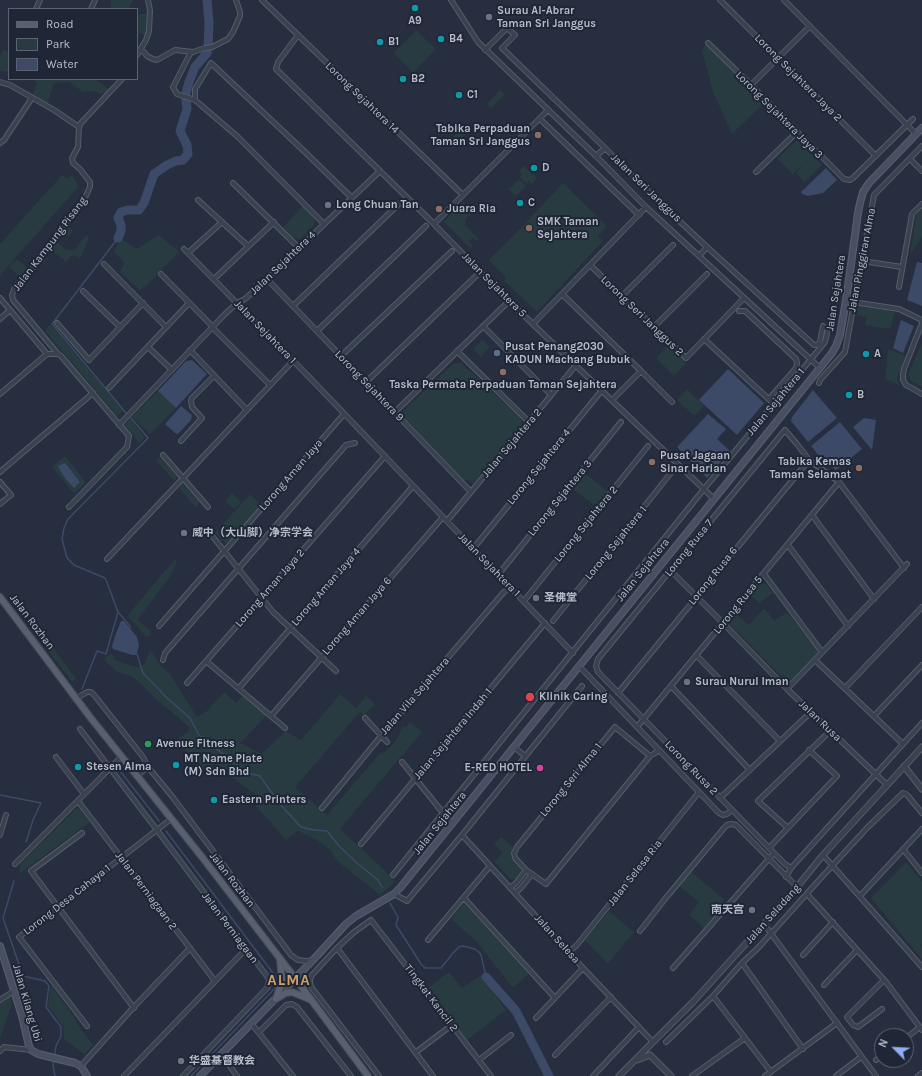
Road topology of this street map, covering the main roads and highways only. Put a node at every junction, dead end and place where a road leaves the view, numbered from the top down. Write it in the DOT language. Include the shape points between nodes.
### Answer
graph roads {
  1 [pos="922,128"];
  2 [pos="0,597"];
  3 [pos="0,950"];
  4 [pos="280,958"];
  5 [pos="295,978"];
  6 [pos="276,999"];
  7 [pos="310,999"];
  8 [pos="87,1076"];
  9 [pos="200,1076"];
  10 [pos="368,1076"];
  1 -- 5 [label="main road, Jalan Sejahtera" via="863,192 840,335 836,346 820,368 393,895 351,920"];
  2 -- 4 [label="main road, Jalan Rozhan" via="121,757"];
  3 -- 8 [label="main road, Jalan Kilang Ubi" via="31,1050 75,1063 81,1066"];
  4 -- 5 [label="main road, Jalan Rozhan"];
  4 -- 6 [label="main road" via="282,980"];
  5 -- 6 [label="main road"];
  5 -- 7 [label="main road, Jalan Rozhan"];
  6 -- 7 [label="main road" via="292,992"];
  6 -- 9 [label="main road"];
  7 -- 10 [label="main road, Jalan Rozhan"];
}
